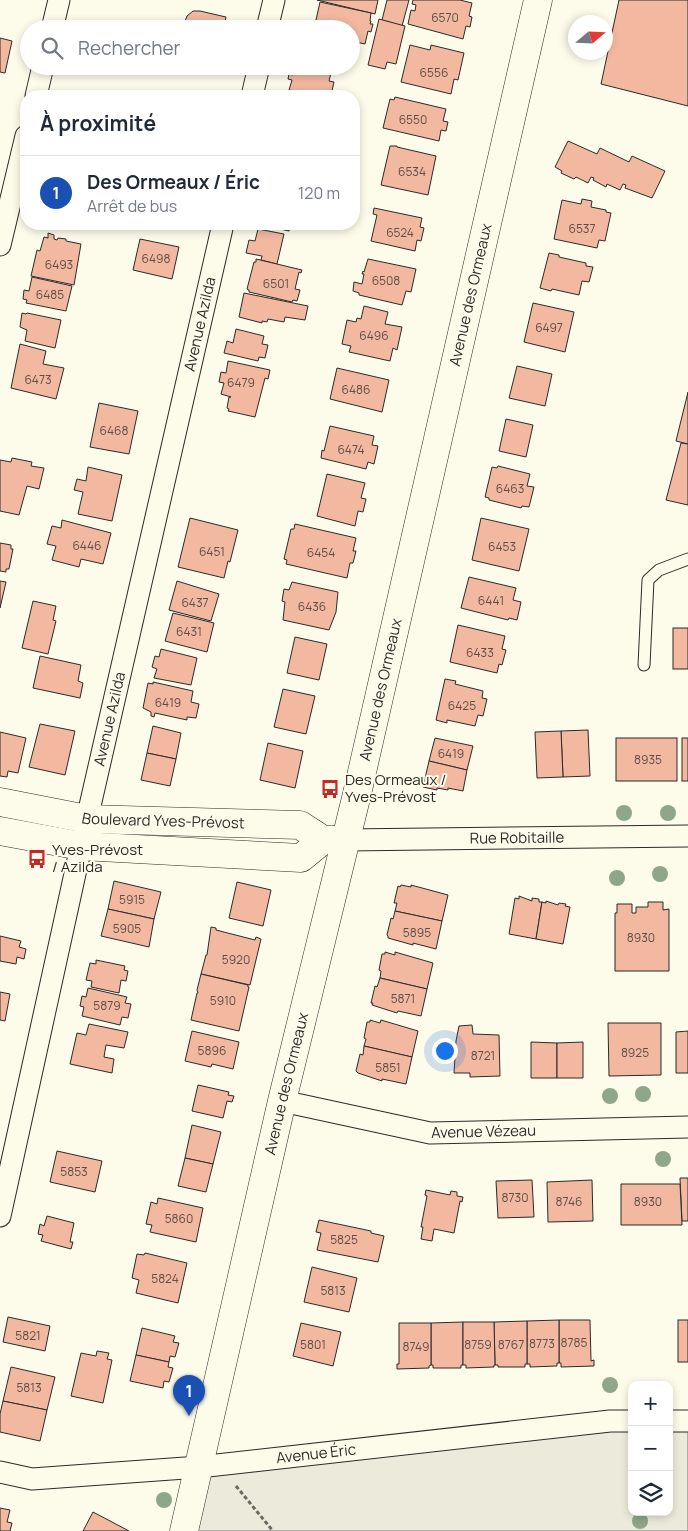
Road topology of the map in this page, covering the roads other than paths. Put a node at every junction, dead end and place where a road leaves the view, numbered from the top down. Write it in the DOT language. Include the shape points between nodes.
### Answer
graph roads {
  1 [pos="59,0"];
  2 [pos="274,0"];
  3 [pos="538,0"];
  4 [pos="54,20"];
  5 [pos="269,20"];
  6 [pos="41,75"];
  7 [pos="257,75"];
  8 [pos="37,90"];
  9 [pos="253,90"];
  10 [pos="20,161"];
  11 [pos="222,230"];
  12 [pos="0,245"];
  13 [pos="688,559"];
  14 [pos="644,665"];
  15 [pos="0,802"];
  16 [pos="87,819"];
  17 [pos="0,831"];
  18 [pos="688,836"];
  19 [pos="335,840"];
  20 [pos="82,846"];
  21 [pos="282,1101"];
  22 [pos="688,1127"];
  23 [pos="0,1216"];
  24 [pos="628,1421"];
  25 [pos="673,1421"];
  26 [pos="688,1422"];
  27 [pos="209,1466"];
  28 [pos="0,1472"];
  29 [pos="184,1531"];
  1 -- 4 [label="street"];
  2 -- 5 [label="street"];
  3 -- 19 [label="street, Avenue des Ormeaux"];
  6 -- 8 [label="street"];
  7 -- 9 [label="street"];
  10 -- 12 [label="street"];
  11 -- 16 [label="street, Avenue Azilda"];
  13 -- 14 [label="lane" via="659,570 648,580"];
  15 -- 16 [label="street, Boulevard Yves-Prévost"];
  16 -- 19 [label="street, Boulevard Yves-Prévost" via="300,825"];
  16 -- 20 [label="street, Avenue Azilda"];
  17 -- 20 [label="street, Boulevard Yves-Prévost"];
  18 -- 19 [label="street, Rue Robitaille"];
  19 -- 20 [label="street, Boulevard Yves-Prévost" via="301,858"];
  19 -- 21 [label="street, Avenue des Ormeaux"];
  20 -- 23 [label="street, Avenue Azilda"];
  21 -- 22 [label="street, Avenue Vézeau" via="430,1133"];
  21 -- 27 [label="street, Avenue des Ormeaux"];
  24 -- 27 [label="street, Avenue Éric"];
  25 -- 26 [label="street"];
  27 -- 28 [label="street, Avenue Éric" via="32,1479"];
  27 -- 29 [label="street, Avenue des Ormeaux"];
}
